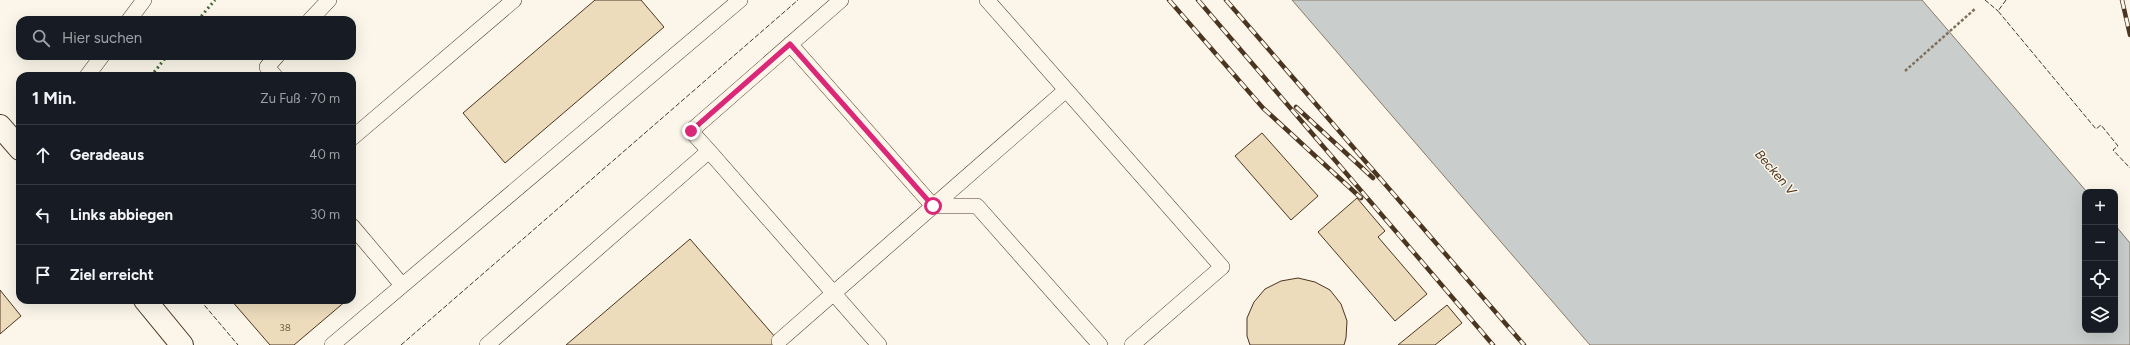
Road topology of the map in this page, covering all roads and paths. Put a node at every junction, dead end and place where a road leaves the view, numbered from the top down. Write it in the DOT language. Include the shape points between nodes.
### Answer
graph roads {
  1 [pos="144,0"];
  2 [pos="329,0"];
  3 [pos="514,0"];
  4 [pos="740,0"];
  5 [pos="841,0"];
  6 [pos="987,0"];
  7 [pos="1976,8"];
  8 [pos="132,16"];
  9 [pos="314,16"];
  10 [pos="790,44"];
  11 [pos="99,60"];
  12 [pos="274,60"];
  13 [pos="1905,71"];
  14 [pos="90,72"];
  15 [pos="271,72"];
  16 [pos="1066,90"];
  17 [pos="0,126"];
  18 [pos="356,135"];
  19 [pos="16,144"];
  20 [pos="709,151"];
  21 [pos="933,206"];
  22 [pos="356,231"];
  23 [pos="402,285"];
  24 [pos="834,293"];
  25 [pos="148,304"];
  26 [pos="779,341"];
  27 [pos="182,345"];
  28 [pos="332,345"];
  29 [pos="487,345"];
  30 [pos="880,345"];
  31 [pos="1100,345"];
  32 [pos="1132,345"];
  1 -- 8 [label="lane"];
  2 -- 9 [label="lane"];
  3 -- 18 [label="lane"];
  4 -- 23 [label="lane"];
  5 -- 10 [label="lane"];
  6 -- 16 [label="lane"];
  7 -- 13 [label="path"];
  10 -- 20 [label="lane" via="691,131"];
  10 -- 21 [label="lane"];
  11 -- 14 [label="lane"];
  12 -- 15 [label="lane" via="267,67"];
  16 -- 21 [label="lane"];
  16 -- 32 [label="lane" via="1222,267"];
  17 -- 19 [label="street"];
  20 -- 24 [label="lane"];
  20 -- 29 [label="lane"];
  21 -- 24 [label="lane"];
  21 -- 31 [label="lane" via="977,206"];
  22 -- 23 [label="lane"];
  23 -- 28 [label="lane"];
  24 -- 26 [label="lane"];
  24 -- 30 [label="lane"];
  25 -- 27 [label="street"];
}
